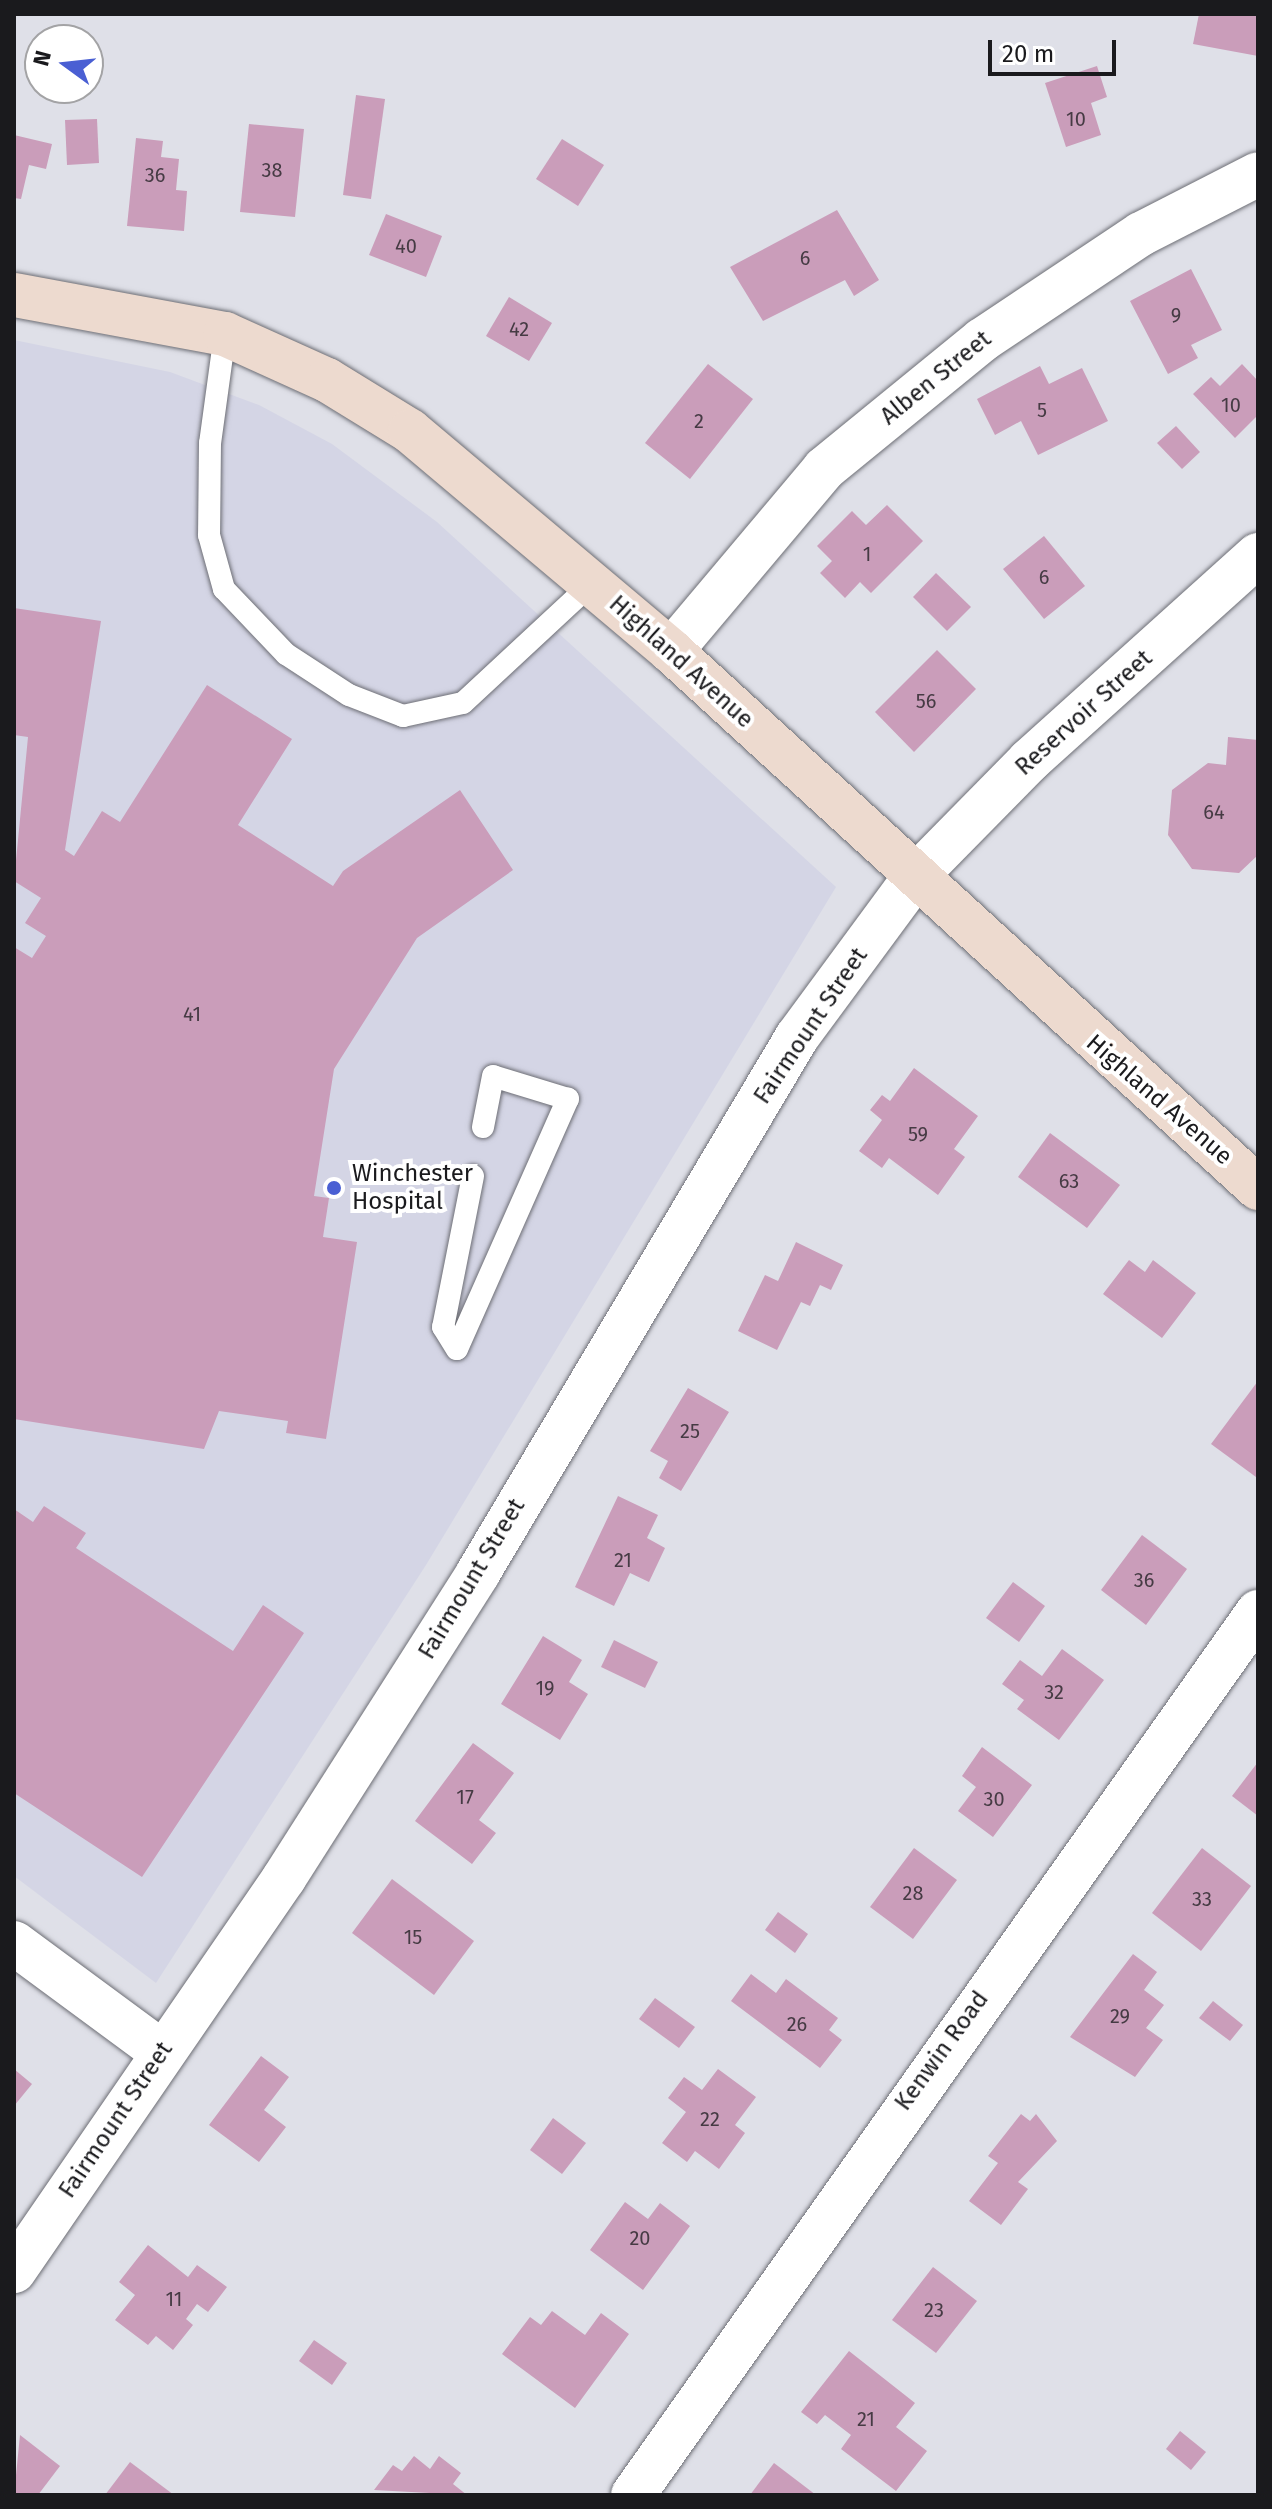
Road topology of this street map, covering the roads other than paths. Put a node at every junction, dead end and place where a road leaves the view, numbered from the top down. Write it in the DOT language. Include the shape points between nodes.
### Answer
graph roads {
  1 [pos="1258,174"];
  2 [pos="14,295"];
  3 [pos="225,334"];
  4 [pos="1258,555"];
  5 [pos="592,583"];
  6 [pos="671,651"];
  7 [pos="915,877"];
  8 [pos="483,1127"];
  9 [pos="473,1176"];
  10 [pos="1258,1188"];
  11 [pos="1258,1612"];
  12 [pos="14,1943"];
  13 [pos="162,2052"];
  14 [pos="14,2271"];
  15 [pos="633,2495"];
  1 -- 6 [label="street, Alben Street" via="1141,234 970,349 824,469"];
  2 -- 3 [label="main road, Highland Avenue"];
  3 -- 5 [label="main road, Highland Avenue" via="327,380 410,431"];
  3 -- 5 [label="lane" via="210,443 209,535 224,589 286,654 349,695 403,716 463,703"];
  4 -- 7 [label="street, Reservoir Street" via="1029,761"];
  5 -- 6 [label="main road, Highland Avenue"];
  6 -- 7 [label="main road, Highland Avenue"];
  7 -- 10 [label="main road, Highland Avenue"];
  7 -- 13 [label="street, Fairmount Street" via="797,1037 478,1573 284,1878"];
  8 -- 9 [label="lane" via="493,1076 568,1099 457,1349 443,1327"];
  11 -- 15 [label="street, Kenwin Road"];
  12 -- 13 [label="street"];
  13 -- 14 [label="street, Fairmount Street"];
}
